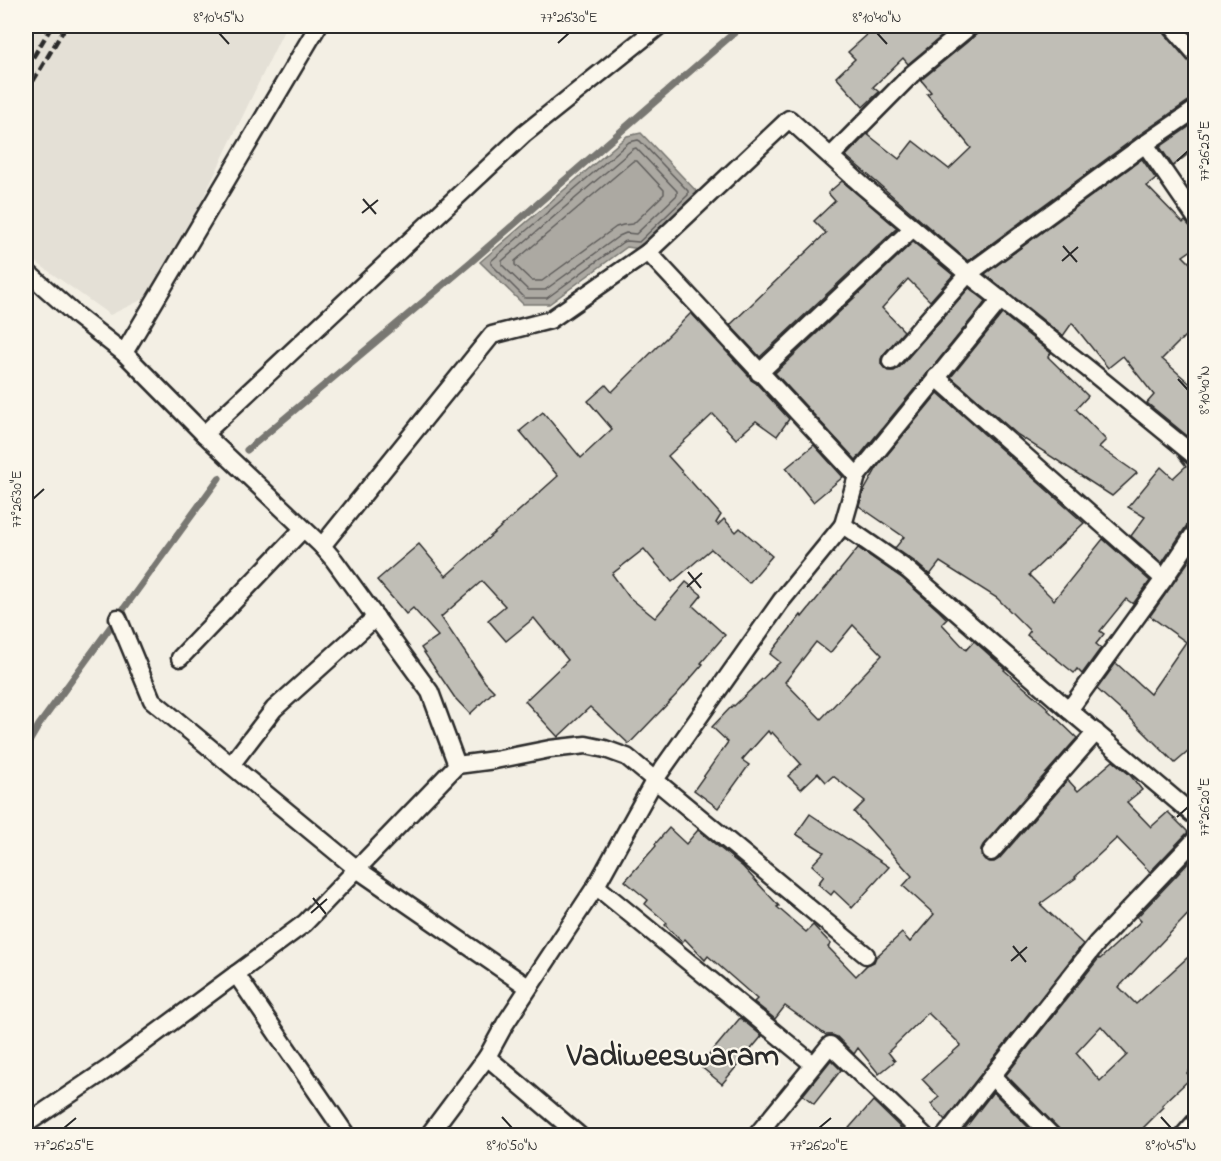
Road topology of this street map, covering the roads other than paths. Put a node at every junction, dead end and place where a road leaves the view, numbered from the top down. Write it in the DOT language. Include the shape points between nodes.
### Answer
graph roads {
  1 [pos="318,26"];
  2 [pos="659,26"];
  3 [pos="970,26"];
  4 [pos="1172,26"];
  5 [pos="1196,54"];
  6 [pos="1196,109"];
  7 [pos="1145,144"];
  8 [pos="831,156"];
  9 [pos="1196,218"];
  10 [pos="913,228"];
  11 [pos="648,252"];
  12 [pos="26,271"];
  13 [pos="968,274"];
  14 [pos="1001,299"];
  15 [pos="124,353"];
  16 [pos="891,361"];
  17 [pos="759,373"];
  18 [pos="936,377"];
  19 [pos="204,434"];
  20 [pos="1196,457"];
  21 [pos="857,476"];
  22 [pos="843,525"];
  23 [pos="303,529"];
  24 [pos="1196,531"];
  25 [pos="322,546"];
  26 [pos="1164,579"];
  27 [pos="376,617"];
  28 [pos="118,618"];
  29 [pos="180,658"];
  30 [pos="1069,710"];
  31 [pos="1096,732"];
  32 [pos="231,765"];
  33 [pos="457,765"];
  34 [pos="654,781"];
  35 [pos="1196,817"];
  36 [pos="1196,838"];
  37 [pos="992,852"];
  38 [pos="357,869"];
  39 [pos="597,886"];
  40 [pos="866,955"];
  41 [pos="236,974"];
  42 [pos="528,987"];
  43 [pos="487,1057"];
  44 [pos="813,1064"];
  45 [pos="992,1076"];
  46 [pos="1196,1121"];
  47 [pos="26,1122"];
  48 [pos="347,1136"];
  49 [pos="429,1136"];
  50 [pos="580,1136"];
  51 [pos="756,1136"];
  52 [pos="925,1136"];
  53 [pos="945,1136"];
  54 [pos="1052,1136"];
  55 [pos="1183,1136"];
  1 -- 15 [label="street"];
  2 -- 19 [label="street" via="524,134"];
  3 -- 8 [label="street" via="912,74"];
  4 -- 5 [label="street"];
  6 -- 7 [label="street"];
  7 -- 9 [label="street"];
  7 -- 13 [label="street"];
  8 -- 10 [label="street"];
  8 -- 11 [label="street" via="789,119"];
  10 -- 13 [label="street"];
  10 -- 17 [label="street"];
  11 -- 17 [label="street"];
  11 -- 25 [label="street" via="550,320 492,335"];
  12 -- 15 [label="street"];
  13 -- 14 [label="street"];
  13 -- 16 [label="street"];
  14 -- 18 [label="street"];
  14 -- 20 [label="street"];
  15 -- 19 [label="street"];
  17 -- 21 [label="street"];
  18 -- 21 [label="street"];
  18 -- 26 [label="street"];
  19 -- 23 [label="street"];
  21 -- 22 [label="street"];
  22 -- 30 [label="street" via="908,570"];
  22 -- 34 [label="street" via="781,601"];
  23 -- 25 [label="street"];
  23 -- 29 [label="street"];
  24 -- 26 [label="street"];
  25 -- 27 [label="street"];
  26 -- 30 [label="street"];
  27 -- 32 [label="street" via="274,709"];
  27 -- 33 [label="street" via="430,692"];
  28 -- 32 [label="street" via="152,700"];
  30 -- 31 [label="street"];
  31 -- 35 [label="street"];
  31 -- 37 [label="street"];
  32 -- 38 [label="street"];
  33 -- 34 [label="street" via="586,745 627,757"];
  33 -- 38 [label="street"];
  34 -- 39 [label="street"];
  34 -- 40 [label="street"];
  36 -- 45 [label="street" via="1097,943"];
  38 -- 41 [label="street" via="305,923"];
  38 -- 42 [label="street"];
  39 -- 42 [label="street"];
  39 -- 44 [label="street"];
  41 -- 47 [label="street" via="112,1066"];
  41 -- 48 [label="street"];
  42 -- 43 [label="street"];
  43 -- 49 [label="street"];
  43 -- 50 [label="street"];
  44 -- 51 [label="street"];
  44 -- 52 [label="street" via="830,1045"];
  45 -- 53 [label="street"];
  45 -- 54 [label="street"];
  46 -- 55 [label="street"];
}
